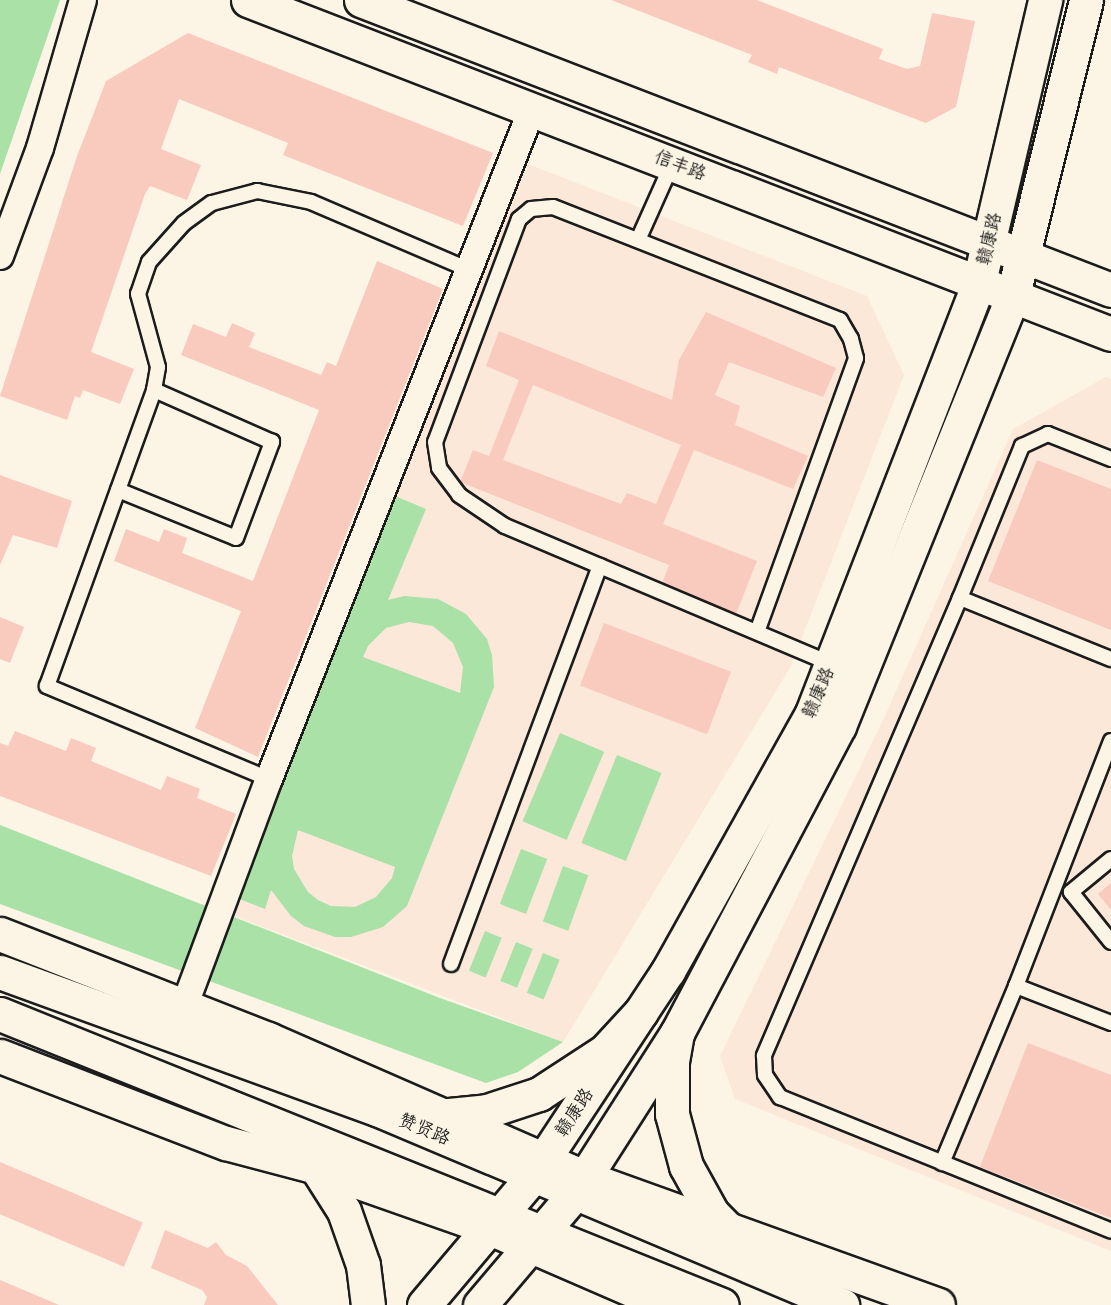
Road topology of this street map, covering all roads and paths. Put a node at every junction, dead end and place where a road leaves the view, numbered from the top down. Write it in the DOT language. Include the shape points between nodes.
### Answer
graph roads {
  1 [pos="83,0"];
  2 [pos="248,0"];
  3 [pos="361,0"];
  4 [pos="1045,0"];
  5 [pos="1086,0"];
  6 [pos="532,109"];
  7 [pos="672,164"];
  8 [pos="638,240"];
  9 [pos="989,243"];
  10 [pos="1025,255"];
  11 [pos="0,256"];
  12 [pos="470,270"];
  13 [pos="980,282"];
  14 [pos="1111,290"];
  15 [pos="1013,295"];
  16 [pos="1111,334"];
  17 [pos="154,390"];
  18 [pos="1111,459"];
  19 [pos="118,490"];
  20 [pos="600,566"];
  21 [pos="960,598"];
  22 [pos="757,632"];
  23 [pos="1111,659"];
  24 [pos="831,664"];
  25 [pos="1111,741"];
  26 [pos="269,779"];
  27 [pos="1111,858"];
  28 [pos="1055,884"];
  29 [pos="1071,892"];
  30 [pos="0,934"];
  31 [pos="1111,942"];
  32 [pos="451,964"];
  33 [pos="0,972"];
  34 [pos="1016,986"];
  35 [pos="184,1007"];
  36 [pos="641,1012"];
  37 [pos="0,1014"];
  38 [pos="1111,1023"];
  39 [pos="677,1033"];
  40 [pos="0,1056"];
  41 [pos="377,1109"];
  42 [pos="255,1114"];
  43 [pos="439,1116"];
  44 [pos="942,1163"];
  45 [pos="315,1167"];
  46 [pos="538,1168"];
  47 [pos="580,1186"];
  48 [pos="496,1222"];
  49 [pos="723,1227"];
  50 [pos="1111,1231"];
  51 [pos="538,1239"];
  52 [pos="791,1282"];
  53 [pos="368,1305"];
  54 [pos="424,1305"];
  55 [pos="480,1305"];
  56 [pos="667,1305"];
  57 [pos="722,1305"];
  58 [pos="842,1305"];
  59 [pos="938,1305"];
  1 -- 11 [label="street" via="40,148"];
  2 -- 6 [label="main road, 信丰路"];
  3 -- 9 [label="main road"];
  4 -- 9 [label="main road, 赣康路"];
  5 -- 10 [label="main road, 赣康路"];
  6 -- 7 [label="main road, 信丰路"];
  6 -- 12 [label="street"];
  7 -- 8 [label="lane"];
  7 -- 13 [label="main road, 信丰路"];
  8 -- 20 [label="lane" via="553,207 531,208 519,219 435,442 439,468 459,495 505,526"];
  8 -- 22 [label="lane" via="840,320 851,339 856,358"];
  9 -- 10 [label="main road"];
  9 -- 13 [label="main road, 赣康路"];
  10 -- 14 [label="main road"];
  10 -- 15 [label="main road, 赣康路"];
  12 -- 17 [label="lane" via="311,202 257,191 212,203 184,223 150,262 138,294 158,367"];
  12 -- 26 [label="street"];
  13 -- 15 [label="main road, 信丰路"];
  13 -- 24 [label="main road, 赣康路"];
  15 -- 16 [label="main road, 信丰路"];
  15 -- 39 [label="main road, 赣康路" via="838,726"];
  17 -- 19 [label="lane"];
  17 -- 19 [label="lane" via="272,442 236,538"];
  18 -- 21 [label="lane" via="1048,434 1022,446"];
  19 -- 26 [label="lane" via="47,686"];
  20 -- 22 [label="lane"];
  20 -- 32 [label="lane"];
  21 -- 23 [label="lane"];
  21 -- 44 [label="lane" via="764,1056 765,1075 780,1097"];
  22 -- 24 [label="lane"];
  24 -- 36 [label="main road, 赣康路" via="812,713 668,971"];
  25 -- 28 [label="lane"];
  26 -- 35 [label="street"];
  27 -- 29 [label="lane"];
  28 -- 29 [label="lane"];
  28 -- 34 [label="lane"];
  29 -- 31 [label="lane"];
  30 -- 35 [label="main road"];
  33 -- 41 [label="main road, 赞贤路"];
  34 -- 38 [label="lane"];
  34 -- 44 [label="lane"];
  35 -- 43 [label="main road" via="268,1039"];
  36 -- 43 [label="main road" via="605,1051 563,1082 509,1105"];
  36 -- 46 [label="main road, 赣康路"];
  37 -- 42 [label="main road"];
  39 -- 47 [label="main road, 赣康路"];
  39 -- 49 [label="main road" via="671,1087 678,1140 698,1190"];
  40 -- 45 [label="main road" via="226,1143"];
  41 -- 43 [label="main road"];
  41 -- 46 [label="main road, 赞贤路"];
  42 -- 45 [label="main road" via="278,1127"];
  42 -- 48 [label="main road"];
  43 -- 46 [label="main road"];
  44 -- 50 [label="lane"];
  45 -- 48 [label="main road"];
  45 -- 53 [label="main road" via="355,1237"];
  46 -- 47 [label="main road, 赞贤路"];
  46 -- 48 [label="main road, 赣康路"];
  47 -- 49 [label="main road"];
  47 -- 51 [label="main road, 赣康路"];
  47 -- 52 [label="main road, 赞贤路"];
  48 -- 51 [label="main road"];
  48 -- 54 [label="main road, 赣康路"];
  49 -- 52 [label="main road" via="747,1252"];
  49 -- 59 [label="main road"];
  51 -- 55 [label="main road, 赣康路"];
  51 -- 56 [label="main road"];
  51 -- 57 [label="main road"];
  52 -- 58 [label="main road, 赞贤路"];
}
